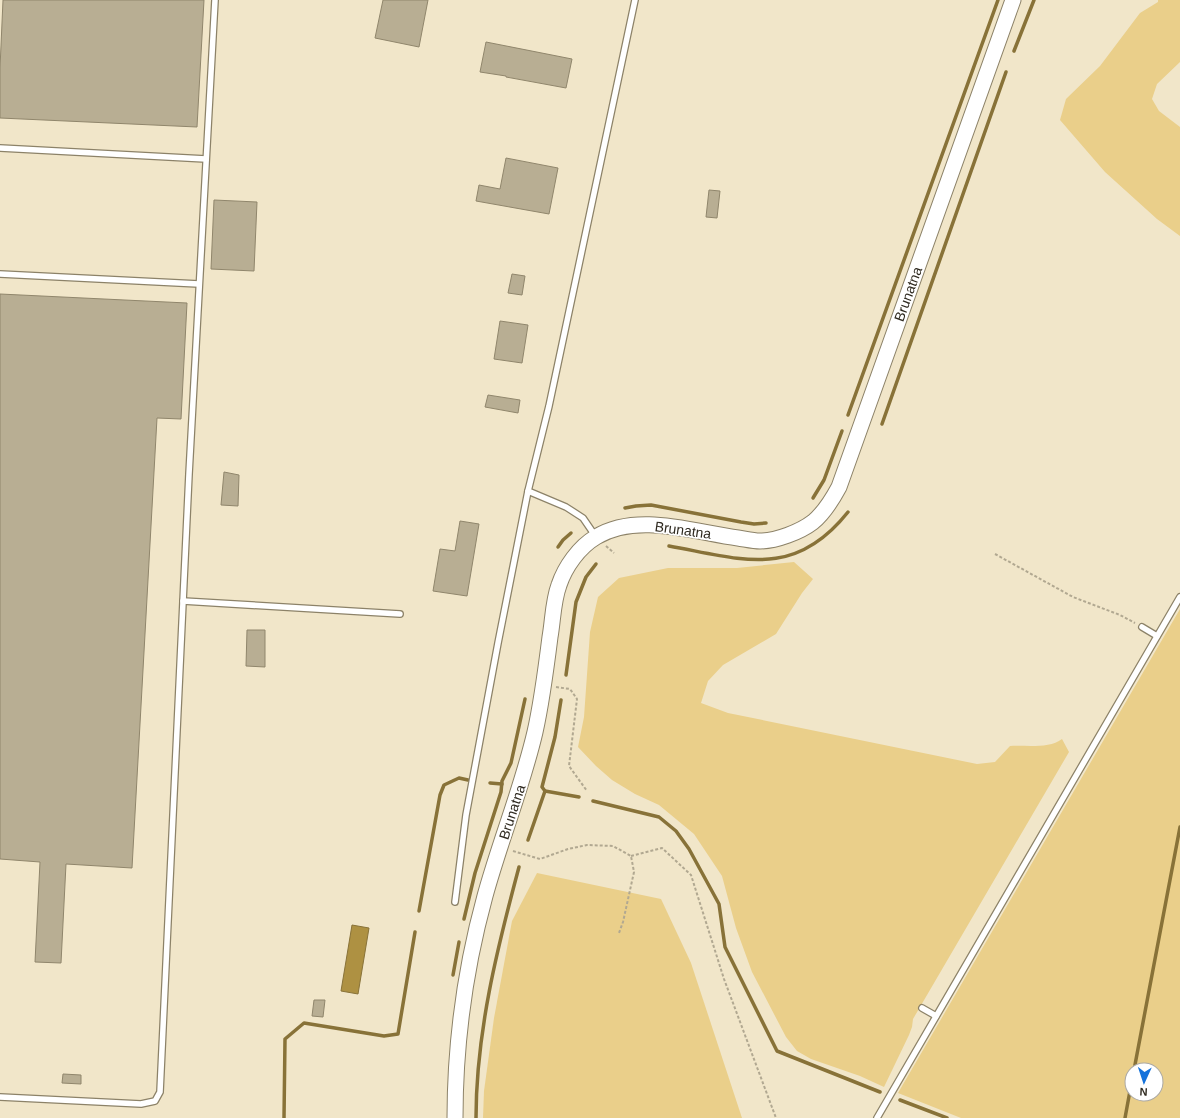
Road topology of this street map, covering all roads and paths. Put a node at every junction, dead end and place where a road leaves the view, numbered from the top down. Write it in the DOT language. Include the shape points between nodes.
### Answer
graph roads {
  1 [pos="215,0"];
  2 [pos="635,0"];
  3 [pos="1013,0"];
  4 [pos="0,148"];
  5 [pos="206,159"];
  6 [pos="0,274"];
  7 [pos="199,284"];
  8 [pos="528,491"];
  9 [pos="603,541"];
  10 [pos="995,554"];
  11 [pos="1180,597"];
  12 [pos="183,601"];
  13 [pos="400,614"];
  14 [pos="1142,627"];
  15 [pos="1157,636"];
  16 [pos="544,685"];
  17 [pos="587,791"];
  18 [pos="500,848"];
  19 [pos="631,856"];
  20 [pos="455,902"];
  21 [pos="618,933"];
  22 [pos="922,1008"];
  23 [pos="936,1016"];
  24 [pos="0,1097"];
  25 [pos="455,1118"];
  26 [pos="776,1118"];
  27 [pos="876,1118"];
  1 -- 5 [label="lane"];
  2 -- 8 [label="lane" via="549,406"];
  3 -- 9 [label="street, Brunatna" via="839,487 829,505 814,521 797,532 760,541 639,524 621,527"];
  4 -- 5 [label="lane"];
  5 -- 7 [label="lane"];
  6 -- 7 [label="lane"];
  7 -- 12 [label="lane"];
  8 -- 9 [label="lane" via="566,507 583,518"];
  8 -- 20 [label="lane" via="466,816"];
  9 -- 16 [label="street, Brunatna" via="584,547 572,560 558,585"];
  10 -- 14 [label="path" via="1073,597 1120,615"];
  11 -- 15 [label="lane"];
  12 -- 13 [label="lane"];
  12 -- 24 [label="lane" via="160,1092 155,1101 141,1104"];
  14 -- 15 [label="lane"];
  15 -- 23 [label="lane"];
  16 -- 17 [label="path" via="570,689 577,699 569,766"];
  16 -- 18 [label="street, Brunatna" via="526,767"];
  18 -- 19 [label="path" via="540,859 587,845 613,846"];
  18 -- 25 [label="street, Brunatna" via="475,934 467,978 457,1059"];
  19 -- 21 [label="path" via="634,872 623,922"];
  19 -- 26 [label="path" via="662,848 691,876 724,979"];
  22 -- 23 [label="lane"];
  23 -- 27 [label="lane"];
}
